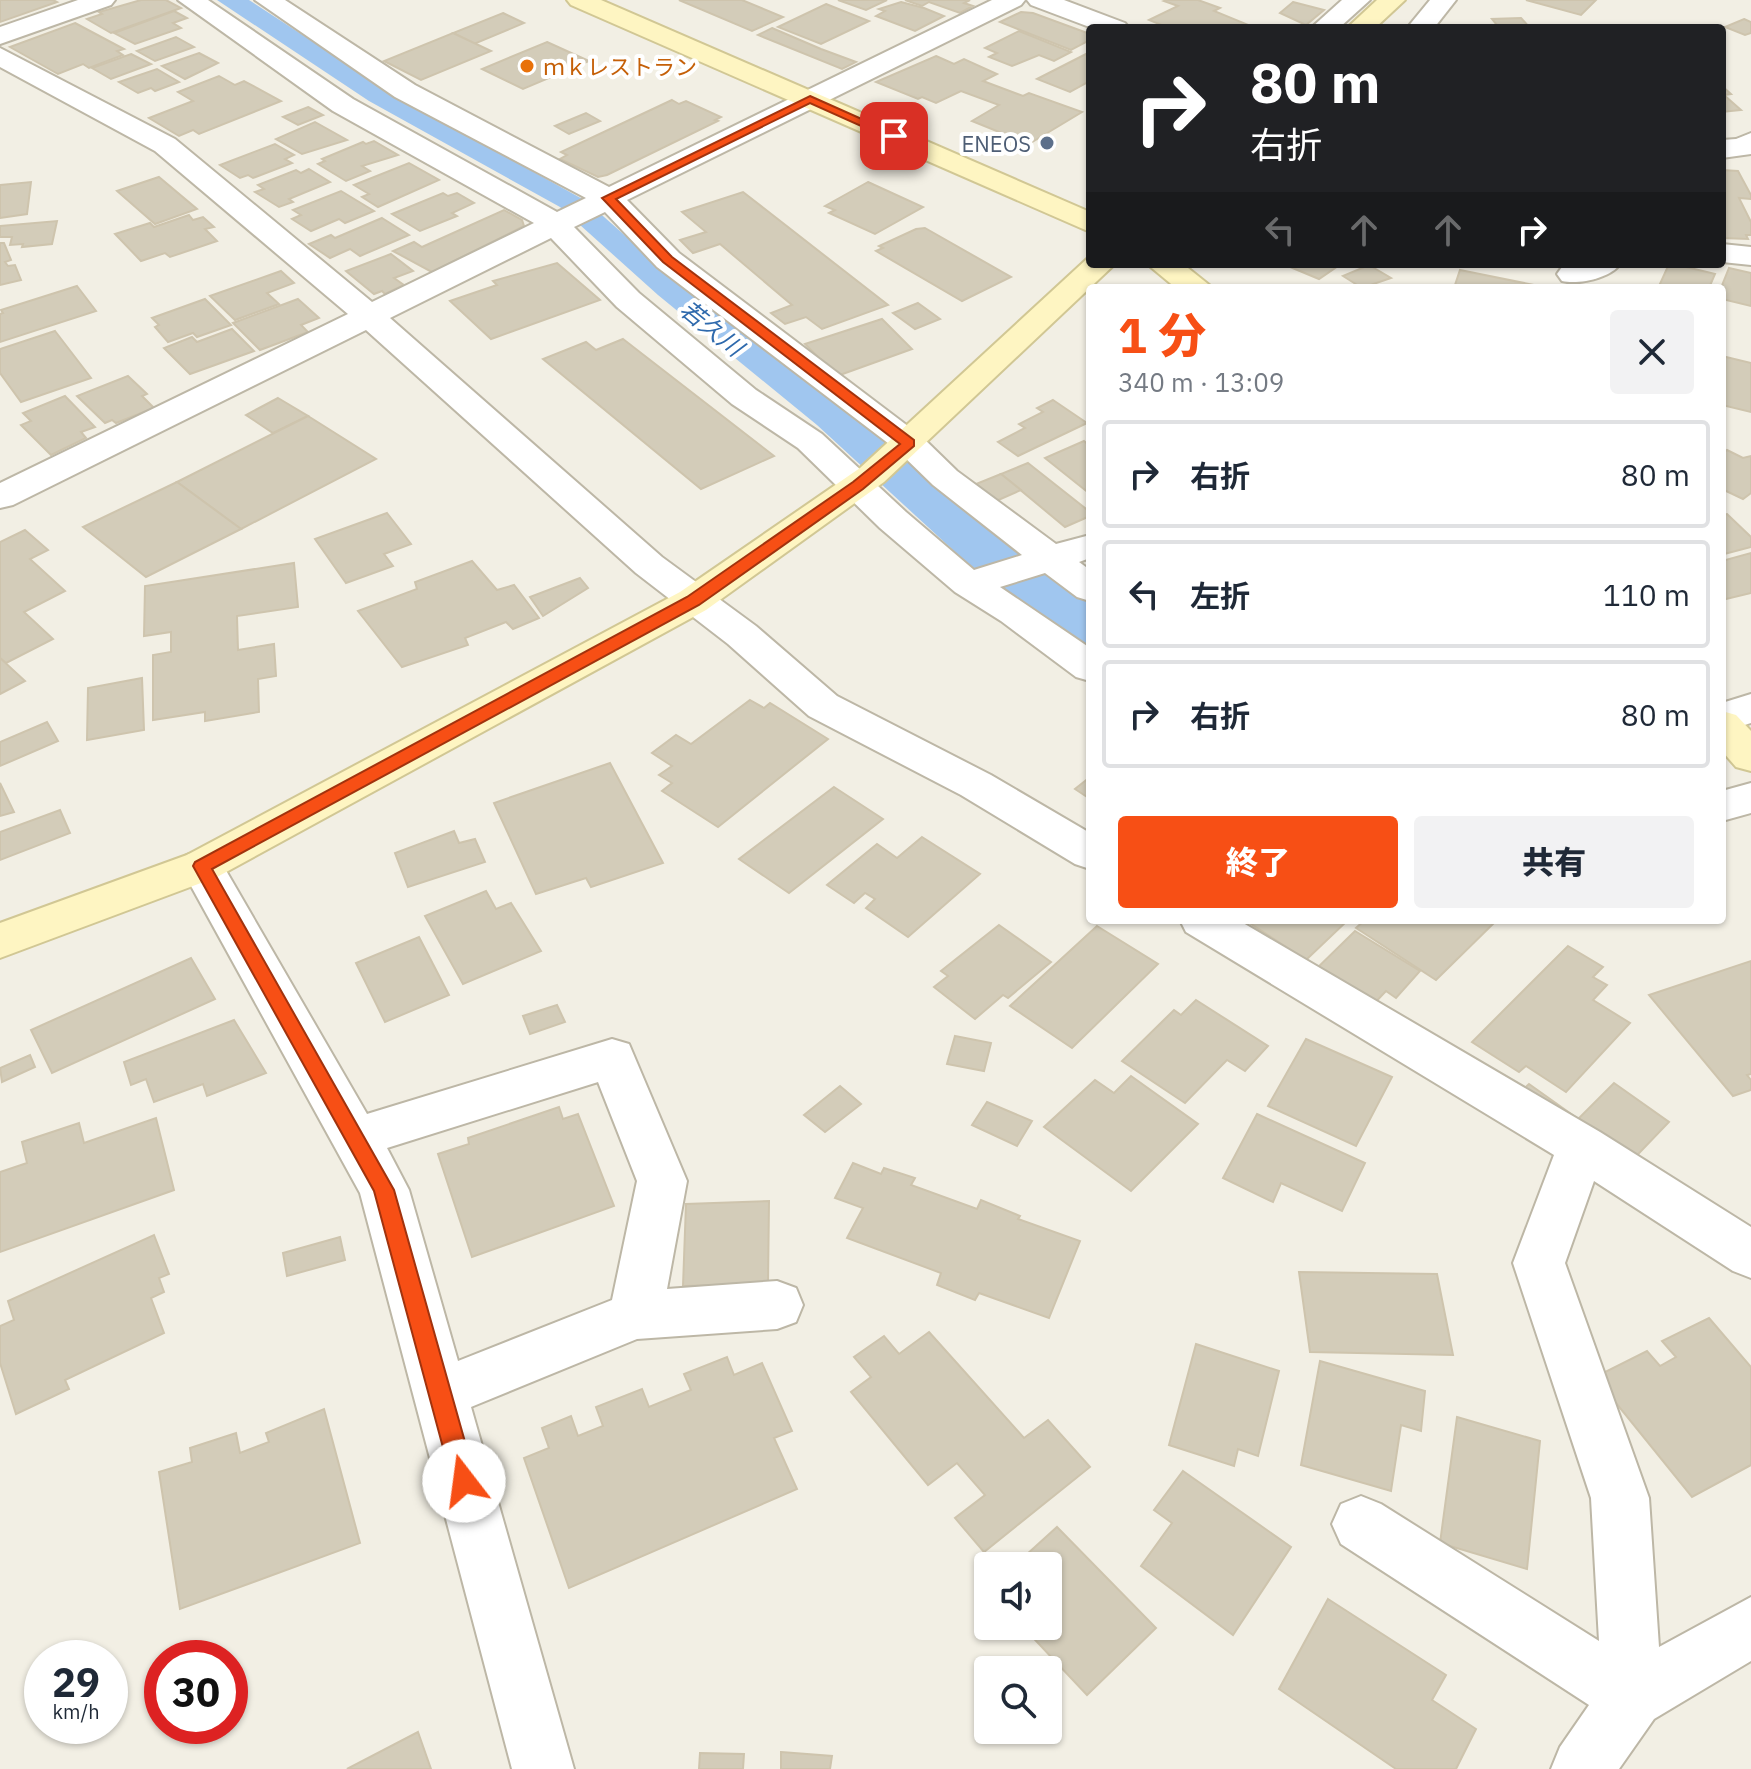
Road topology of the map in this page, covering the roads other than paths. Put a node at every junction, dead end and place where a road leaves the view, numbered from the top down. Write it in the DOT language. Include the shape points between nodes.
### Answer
graph roads {
  1 [pos="102,0"];
  2 [pos="191,0"];
  3 [pos="268,0"];
  4 [pos="580,0"];
  5 [pos="1012,0"];
  6 [pos="1040,0"];
  7 [pos="1357,0"];
  8 [pos="1392,0"];
  9 [pos="1443,0"];
  10 [pos="1105,24"];
  11 [pos="1329,24"];
  12 [pos="1365,24"];
  13 [pos="1423,24"];
  14 [pos="0,36"];
  15 [pos="0,56"];
  16 [pos="810,99"];
  17 [pos="1751,141"];
  18 [pos="1726,149"];
  19 [pos="608,198"];
  20 [pos="1086,221"];
  21 [pos="555,225"];
  22 [pos="1726,253"];
  23 [pos="1751,256"];
  24 [pos="1096,268"];
  25 [pos="1168,268"];
  26 [pos="1593,268"];
  27 [pos="1572,275"];
  28 [pos="1191,284"];
  29 [pos="368,315"];
  30 [pos="906,446"];
  31 [pos="865,480"];
  32 [pos="0,497"];
  33 [pos="1086,547"];
  34 [pos="1052,559"];
  35 [pos="968,584"];
  36 [pos="1086,586"];
  37 [pos="693,601"];
  38 [pos="1086,665"];
  39 [pos="1751,708"];
  40 [pos="1726,717"];
  41 [pos="1726,729"];
  42 [pos="1751,757"];
  43 [pos="1751,798"];
  44 [pos="1726,805"];
  45 [pos="1086,851"];
  46 [pos="202,866"];
  47 [pos="1209,924"];
  48 [pos="0,941"];
  49 [pos="354,1138"];
  50 [pos="1582,1147"];
  51 [pos="1751,1255"];
  52 [pos="777,1305"];
  53 [pos="635,1315"];
  54 [pos="440,1394"];
  55 [pos="1361,1524"];
  56 [pos="1751,1627"];
  57 [pos="1632,1697"];
  58 [pos="543,1769"];
  59 [pos="1582,1769"];
  1 -- 14 [label="street"];
  2 -- 21 [label="street" via="343,105"];
  3 -- 19 [label="street" via="405,91"];
  4 -- 16 [label="street"];
  5 -- 16 [label="street"];
  6 -- 10 [label="street"];
  7 -- 11 [label="street"];
  8 -- 12 [label="street"];
  9 -- 13 [label="street"];
  15 -- 29 [label="street" via="165,145"];
  16 -- 19 [label="street"];
  16 -- 20 [label="street"];
  17 -- 18 [label="street"];
  19 -- 21 [label="street"];
  19 -- 30 [label="street" via="668,260"];
  21 -- 29 [label="street"];
  21 -- 31 [label="street" via="628,300 744,397"];
  22 -- 23 [label="street"];
  24 -- 30 [label="street"];
  25 -- 28 [label="street"];
  26 -- 27 [label="street"];
  29 -- 32 [label="street"];
  29 -- 37 [label="street"];
  30 -- 31 [label="street"];
  30 -- 34 [label="street"];
  31 -- 35 [label="street" via="893,520"];
  31 -- 37 [label="street"];
  33 -- 34 [label="street"];
  34 -- 35 [label="street"];
  34 -- 36 [label="street"];
  35 -- 38 [label="street"];
  37 -- 45 [label="street" via="742,635 823,706 976,785"];
  37 -- 46 [label="street"];
  39 -- 40 [label="street"];
  41 -- 42 [label="street"];
  43 -- 44 [label="street"];
  46 -- 48 [label="street"];
  46 -- 49 [label="street"];
  47 -- 50 [label="street"];
  49 -- 53 [label="street" via="612,1058 662,1181"];
  49 -- 54 [label="street" via="384,1190"];
  50 -- 51 [label="street"];
  50 -- 57 [label="street" via="1539,1263 1620,1498"];
  52 -- 53 [label="street"];
  53 -- 54 [label="street"];
  54 -- 58 [label="street"];
  55 -- 57 [label="street"];
  56 -- 57 [label="street"];
  57 -- 59 [label="street"];
}
